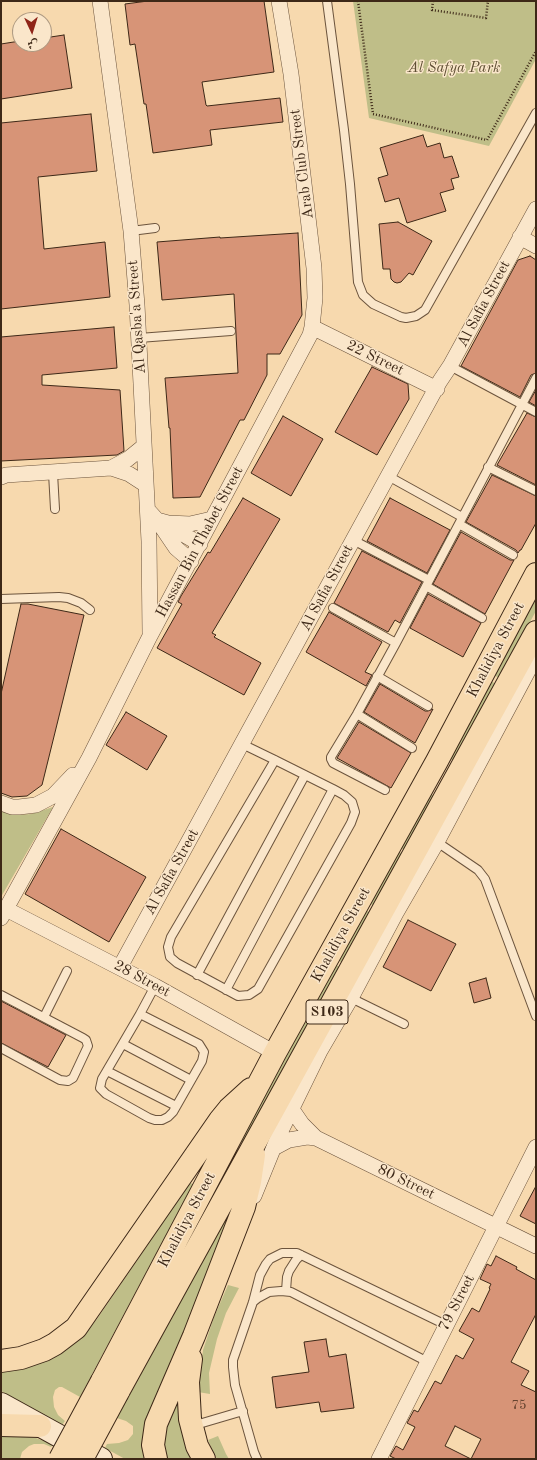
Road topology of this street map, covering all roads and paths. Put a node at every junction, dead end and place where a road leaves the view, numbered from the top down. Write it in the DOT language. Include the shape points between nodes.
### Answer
graph roads {
  1 [pos="100,1"];
  2 [pos="279,1"];
  3 [pos="326,1"];
  4 [pos="358,1"];
  5 [pos="433,1"];
  6 [pos="488,1"];
  7 [pos="536,51"];
  8 [pos="536,113"];
  9 [pos="536,209"];
  10 [pos="155,228"];
  11 [pos="131,230"];
  12 [pos="520,237"];
  13 [pos="536,246"];
  14 [pos="312,327"];
  15 [pos="231,331"];
  16 [pos="139,338"];
  17 [pos="450,366"];
  18 [pos="536,378"];
  19 [pos="437,389"];
  20 [pos="522,404"];
  21 [pos="536,412"];
  22 [pos="144,446"];
  23 [pos="111,468"];
  24 [pos="488,468"];
  25 [pos="53,473"];
  26 [pos="2,475"];
  27 [pos="388,476"];
  28 [pos="146,485"];
  29 [pos="536,491"];
  30 [pos="55,509"];
  31 [pos="152,515"];
  32 [pos="212,519"];
  33 [pos="460,520"];
  34 [pos="353,540"];
  35 [pos="200,544"];
  36 [pos="513,555"];
  37 [pos="190,560"];
  38 [pos="536,574"];
  39 [pos="427,583"];
  40 [pos="1,599"];
  41 [pos="334,608"];
  42 [pos="90,610"];
  43 [pos="482,618"];
  44 [pos="536,632"];
  45 [pos="150,636"];
  46 [pos="396,643"];
  47 [pos="536,656"];
  48 [pos="377,676"];
  49 [pos="428,706"];
  50 [pos="357,714"];
  51 [pos="242,744"];
  52 [pos="412,748"];
  53 [pos="89,758"];
  54 [pos="275,760"];
  55 [pos="305,776"];
  56 [pos="333,790"];
  57 [pos="385,790"];
  58 [pos="1,803"];
  59 [pos="437,842"];
  60 [pos="4,913"];
  61 [pos="389,914"];
  62 [pos="120,968"];
  63 [pos="67,971"];
  64 [pos="197,975"];
  65 [pos="155,986"];
  66 [pos="226,990"];
  67 [pos="1,995"];
  68 [pos="351,998"];
  69 [pos="140,1014"];
  70 [pos="536,1016"];
  71 [pos="44,1017"];
  72 [pos="404,1024"];
  73 [pos="123,1044"];
  74 [pos="1,1048"];
  75 [pos="275,1053"];
  76 [pos="107,1071"];
  77 [pos="191,1080"];
  78 [pos="261,1081"];
  79 [pos="176,1106"];
  80 [pos="291,1108"];
  81 [pos="316,1138"];
  82 [pos="264,1145"];
  83 [pos="536,1147"];
  84 [pos="496,1226"];
  85 [pos="536,1246"];
  86 [pos="301,1255"];
  87 [pos="286,1291"];
  88 [pos="253,1302"];
  89 [pos="446,1325"];
  90 [pos="194,1336"];
  91 [pos="1,1361"];
  92 [pos="428,1362"];
  93 [pos="110,1386"];
  94 [pos="1,1404"];
  95 [pos="243,1411"];
  96 [pos="1,1425"];
  97 [pos="40,1426"];
  98 [pos="191,1426"];
  99 [pos="60,1459"];
  100 [pos="82,1459"];
  101 [pos="101,1459"];
  102 [pos="156,1459"];
  103 [pos="204,1459"];
  104 [pos="257,1459"];
  105 [pos="379,1459"];
  1 -- 11 [label="street, Al Qasba'a Street"];
  2 -- 14 [label="street, Arab Club Street" via="291,74 314,268 315,298"];
  3 -- 8 [label="lane" via="345,138 358,282 363,295 373,304 406,318 416,316 424,310"];
  4 -- 7 [label="path" via="373,114 487,140"];
  5 -- 6 [label="path" via="432,10 486,18"];
  9 -- 12 [label="street, Al Safia Street"];
  10 -- 11 [label="lane"];
  11 -- 16 [label="street, Al Qasba'a Street"];
  12 -- 13 [label="street"];
  12 -- 17 [label="street, Al Safia Street"];
  14 -- 19 [label="street, 22 Street"];
  14 -- 32 [label="street, Hassan Bin Thabet Street" via="307,342"];
  15 -- 16 [label="lane"];
  16 -- 22 [label="street, Al Qasba'a Street"];
  17 -- 19 [label="street, Al Safia Street"];
  17 -- 20 [label="lane"];
  18 -- 20 [label="lane"];
  19 -- 27 [label="street, Al Safia Street"];
  20 -- 21 [label="lane"];
  20 -- 24 [label="lane"];
  22 -- 23 [label="street"];
  22 -- 28 [label="street, Al Qasba'a Street"];
  23 -- 25 [label="street"];
  23 -- 28 [label="street" via="130,474"];
  24 -- 29 [label="lane"];
  24 -- 33 [label="lane"];
  25 -- 26 [label="street"];
  25 -- 30 [label="lane"];
  27 -- 33 [label="lane"];
  27 -- 34 [label="street, Al Safia Street"];
  28 -- 31 [label="street, Al Qasba'a Street"];
  31 -- 32 [label="street" via="168,523 190,524"];
  31 -- 35 [label="street"];
  31 -- 37 [label="street" via="176,548"];
  31 -- 45 [label="street, Al Qasba'a Street"];
  32 -- 35 [label="street, Hassan Bin Thabet Street"];
  33 -- 36 [label="lane"];
  33 -- 39 [label="lane"];
  34 -- 39 [label="lane"];
  34 -- 51 [label="street, Al Safia Street"];
  35 -- 37 [label="street, Hassan Bin Thabet Street"];
  37 -- 45 [label="street, Hassan Bin Thabet Street"];
  38 -- 75 [label="main road, Khalidiya Street / S103" via="437,761"];
  39 -- 43 [label="lane"];
  39 -- 46 [label="lane"];
  40 -- 42 [label="lane" via="68,598"];
  41 -- 46 [label="lane"];
  44 -- 61 [label="main road, Khalidiya Street / S103"];
  45 -- 53 [label="street, Hassan Bin Thabet Street"];
  46 -- 48 [label="lane"];
  47 -- 59 [label="street"];
  48 -- 49 [label="lane"];
  48 -- 50 [label="lane"];
  50 -- 52 [label="lane"];
  50 -- 57 [label="lane" via="331,759 333,763"];
  51 -- 54 [label="lane"];
  51 -- 62 [label="street, Al Safia Street"];
  53 -- 58 [label="street, Hassan Bin Thabet Street" via="66,784 44,801 26,807 12,807"];
  53 -- 60 [label="street, Hassan Bin Thabet Street"];
  54 -- 55 [label="lane"];
  54 -- 64 [label="lane" via="169,943 168,952 173,960"];
  55 -- 56 [label="lane"];
  55 -- 64 [label="lane"];
  56 -- 66 [label="lane"];
  56 -- 66 [label="lane" via="352,802 354,818 258,989 244,996"];
  59 -- 61 [label="street"];
  59 -- 70 [label="lane" via="478,870 485,879"];
  60 -- 62 [label="street, 28 Street"];
  61 -- 68 [label="street"];
  61 -- 82 [label="main road, Khalidiya Street / S103"];
  62 -- 65 [label="street, 28 Street"];
  63 -- 71 [label="lane"];
  64 -- 66 [label="lane"];
  65 -- 69 [label="lane"];
  65 -- 75 [label="street, 28 Street"];
  67 -- 71 [label="lane"];
  68 -- 72 [label="lane"];
  68 -- 80 [label="street"];
  69 -- 73 [label="lane"];
  69 -- 77 [label="lane" via="201,1046 203,1058"];
  71 -- 74 [label="lane" via="88,1043 74,1078 60,1080"];
  73 -- 76 [label="lane"];
  73 -- 77 [label="lane"];
  75 -- 78 [label="main road, Khalidiya Street / S103"];
  76 -- 79 [label="lane"];
  76 -- 79 [label="lane" via="100,1084 102,1090 149,1118 165,1118 171,1115"];
  77 -- 79 [label="lane"];
  78 -- 91 [label="main road" via="239,1099 220,1120 76,1328 44,1350 21,1358"];
  78 -- 93 [label="main road, Khalidiya Street / S103"];
  80 -- 81 [label="street, 80 Street"];
  80 -- 82 [label="street"];
  81 -- 82 [label="street, 80 Street" via="294,1138"];
  81 -- 84 [label="street, 80 Street"];
  82 -- 90 [label="main road" via="252,1170 244,1207"];
  82 -- 93 [label="main road, Khalidiya Street / S103"];
  83 -- 84 [label="street, 79 Street"];
  84 -- 85 [label="street, 80 Street"];
  84 -- 89 [label="street, 79 Street"];
  86 -- 87 [label="lane" via="289,1271"];
  86 -- 88 [label="lane" via="289,1252 270,1259 262,1269"];
  86 -- 89 [label="lane"];
  87 -- 88 [label="lane" via="269,1292"];
  87 -- 92 [label="lane" via="297,1294"];
  88 -- 95 [label="lane" via="234,1360 234,1379"];
  89 -- 92 [label="street, 79 Street"];
  90 -- 98 [label="main road" via="188,1382"];
  90 -- 102 [label="main road" via="156,1424 153,1445"];
  92 -- 105 [label="street, 79 Street"];
  93 -- 99 [label="main road, bridge"];
  93 -- 100 [label="main road, bridge"];
  94 -- 97 [label="main road"];
  95 -- 98 [label="lane"];
  95 -- 104 [label="lane"];
  96 -- 97 [label="main road"];
  97 -- 101 [label="main road"];
  98 -- 103 [label="main road"];
}
